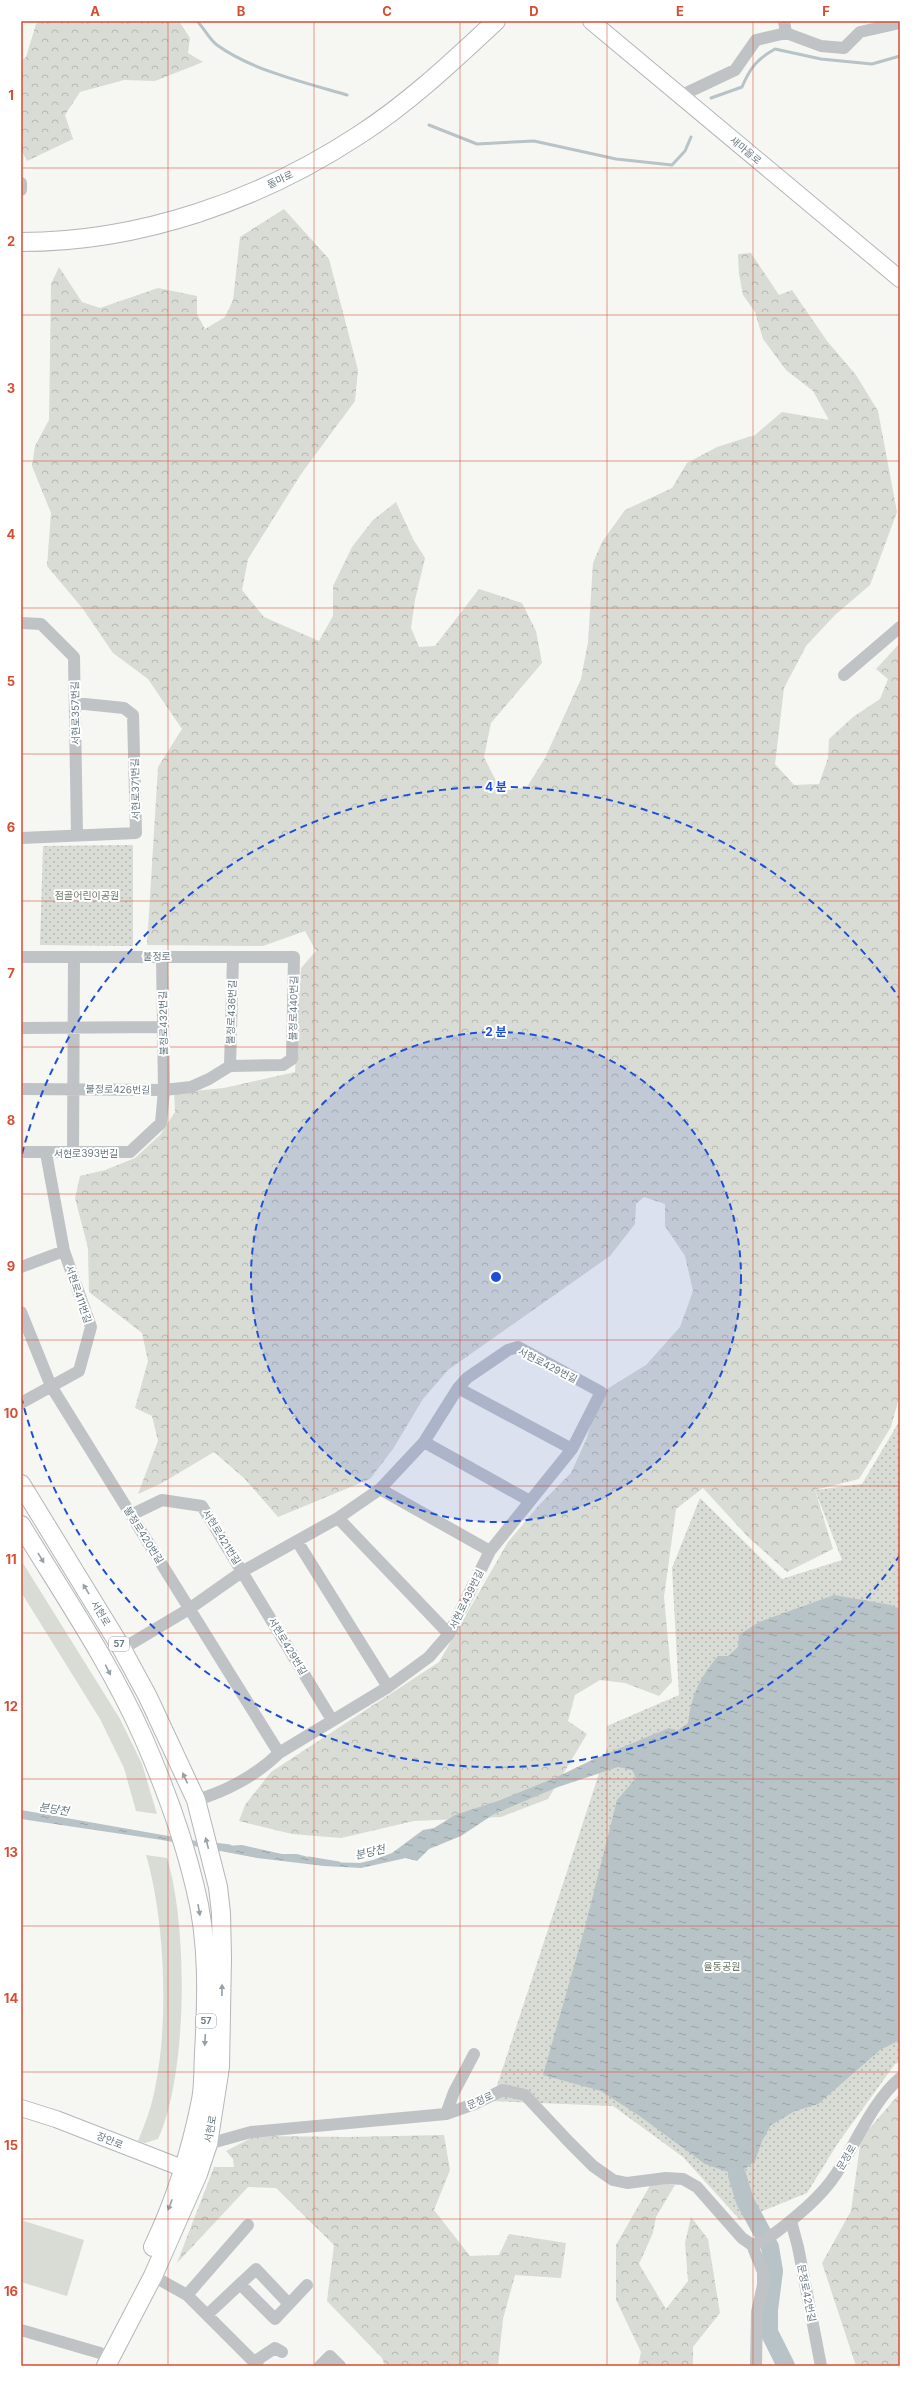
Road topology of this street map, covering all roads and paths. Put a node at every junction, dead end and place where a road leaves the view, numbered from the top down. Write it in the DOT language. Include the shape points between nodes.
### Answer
graph roads {
  1 [pos="496,21"];
  2 [pos="591,21"];
  3 [pos="900,23"];
  4 [pos="785,27"];
  5 [pos="680,96"];
  6 [pos="21,183"];
  7 [pos="21,190"];
  8 [pos="21,242"];
  9 [pos="900,279"];
  10 [pos="21,623"];
  11 [pos="900,627"];
  12 [pos="844,675"];
  13 [pos="75,703"];
  14 [pos="77,835"];
  15 [pos="21,838"];
  16 [pos="162,956"];
  17 [pos="294,956"];
  18 [pos="21,957"];
  19 [pos="74,957"];
  20 [pos="232,957"];
  21 [pos="163,1027"];
  22 [pos="21,1028"];
  23 [pos="73,1028"];
  24 [pos="230,1066"];
  25 [pos="21,1088"];
  26 [pos="73,1088"];
  27 [pos="164,1090"];
  28 [pos="21,1152"];
  29 [pos="73,1152"];
  30 [pos="46,1153"];
  31 [pos="64,1251"];
  32 [pos="21,1267"];
  33 [pos="21,1312"];
  34 [pos="52,1386"];
  35 [pos="458,1388"];
  36 [pos="601,1392"];
  37 [pos="21,1403"];
  38 [pos="424,1442"];
  39 [pos="572,1449"];
  40 [pos="21,1484"];
  41 [pos="380,1489"];
  42 [pos="530,1501"];
  43 [pos="131,1515"];
  44 [pos="338,1518"];
  45 [pos="21,1525"];
  46 [pos="297,1541"];
  47 [pos="490,1551"];
  48 [pos="243,1571"];
  49 [pos="190,1609"];
  50 [pos="449,1634"];
  51 [pos="122,1649"];
  52 [pos="388,1687"];
  53 [pos="332,1720"];
  54 [pos="279,1753"];
  55 [pos="198,1807"];
  56 [pos="474,2054"];
  57 [pos="900,2078"];
  58 [pos="21,2108"];
  59 [pos="446,2114"];
  60 [pos="199,2143"];
  61 [pos="191,2171"];
  62 [pos="248,2225"];
  63 [pos="786,2225"];
  64 [pos="755,2245"];
  65 [pos="153,2276"];
  66 [pos="240,2284"];
  67 [pos="307,2285"];
  68 [pos="187,2295"];
  69 [pos="289,2304"];
  70 [pos="207,2315"];
  71 [pos="21,2330"];
  72 [pos="282,2352"];
  73 [pos="100,2362"];
  74 [pos="256,2364"];
  75 [pos="320,2366"];
  76 [pos="340,2366"];
  77 [pos="756,2366"];
  78 [pos="821,2366"];
  1 -- 8 [label="main road, 돌마로" via="434,78 388,114 359,135 282,179 216,206 146,227 71,239"];
  2 -- 5 [label="street, 새마을로"];
  3 -- 4 [label="street" via="860,32 844,48 821,46"];
  4 -- 5 [label="street" via="756,40 735,70"];
  5 -- 9 [label="street, 새마을로"];
  6 -- 7 [label="street"];
  10 -- 13 [label="street, 서현로357번길" via="41,624 74,658"];
  11 -- 12 [label="street"];
  13 -- 14 [label="street, 서현로357번길"];
  13 -- 14 [label="street, 서현로371번길" via="124,708 133,715 136,833"];
  14 -- 15 [label="street, 서현로371번길"];
  16 -- 19 [label="street, 불정로"];
  16 -- 20 [label="street, 불정로"];
  16 -- 21 [label="street, 불정로432번길"];
  17 -- 20 [label="street, 불정로"];
  17 -- 24 [label="street, 불정로440번길" via="292,1059 283,1066"];
  18 -- 19 [label="street, 불정로"];
  19 -- 23 [label="street, 불정로426번길"];
  20 -- 24 [label="street, 불정로436번길"];
  21 -- 23 [label="street"];
  21 -- 27 [label="street, 불정로432번길"];
  22 -- 23 [label="street"];
  23 -- 26 [label="street, 불정로426번길"];
  24 -- 27 [label="street" via="191,1087"];
  25 -- 26 [label="street"];
  26 -- 27 [label="street, 불정로426번길"];
  26 -- 29 [label="street, 불정로426번길"];
  27 -- 29 [label="street, 서현로393번길" via="161,1123 130,1152"];
  28 -- 30 [label="street, 서현로393번길"];
  29 -- 30 [label="street, 서현로393번길"];
  30 -- 31 [label="street, 서현로411번길"];
  31 -- 32 [label="street"];
  31 -- 34 [label="street, 서현로411번길" via="91,1327 79,1371"];
  33 -- 34 [label="street, 불정로420번길"];
  34 -- 37 [label="street, 서현로411번길"];
  34 -- 43 [label="street, 불정로420번길"];
  35 -- 36 [label="street, 서현로429번길" via="490,1360 518,1347"];
  35 -- 38 [label="street, 서현로429번길"];
  35 -- 39 [label="street"];
  36 -- 39 [label="street, 서현로439번길"];
  38 -- 41 [label="street, 서현로429번길"];
  38 -- 42 [label="street"];
  39 -- 42 [label="street, 서현로439번길"];
  51 -- 40 [label="main road, 서현로 / 57, one-way"];
  41 -- 44 [label="street, 서현로429번길"];
  41 -- 47 [label="street"];
  42 -- 47 [label="street, 서현로439번길"];
  43 -- 48 [label="street, 서현로421번길" via="162,1500 202,1506"];
  43 -- 49 [label="street, 불정로420번길"];
  44 -- 46 [label="street, 서현로429번길"];
  44 -- 50 [label="street"];
  45 -- 60 [label="main road, 서현로 / 57, one-way" via="103,1661 142,1736 176,1819 200,1915 206,1964"];
  46 -- 48 [label="street, 서현로429번길"];
  46 -- 52 [label="street"];
  47 -- 50 [label="street, 서현로439번길"];
  48 -- 49 [label="street, 서현로429번길"];
  48 -- 53 [label="street, 서현로429번길"];
  49 -- 51 [label="street, 서현로429번길"];
  49 -- 54 [label="street, 불정로420번길"];
  50 -- 52 [label="street, 서현로439번길" via="429,1657"];
  55 -- 51 [label="main road, 서현로 / 57, one-way" via="148,1697"];
  52 -- 53 [label="street, 서현로439번길"];
  53 -- 54 [label="street, 서현로439번길"];
  54 -- 55 [label="street, 서현로439번길"];
  60 -- 55 [label="main road, 서현로 / 57, one-way" via="220,2067 222,2016 221,1913 214,1871"];
  56 -- 59 [label="street" via="454,2092"];
  57 -- 63 [label="street, 문정로" via="867,2120 824,2192"];
  58 -- 61 [label="street, 장안로"];
  59 -- 60 [label="street, 문정로" via="251,2132"];
  59 -- 64 [label="street, 문정로" via="503,2090 525,2095 593,2166 613,2180 627,2183 666,2178 683,2179 696,2187 742,2238"];
  60 -- 61 [label="main road, 서현로 / 57"];
  61 -- 65 [label="main road, 서현로 / 57"];
  61 -- 73 [label="main road, 서현로 / 57, one-way"];
  62 -- 68 [label="street"];
  63 -- 64 [label="street, 문정로"];
  63 -- 78 [label="street, 문정로42번길" via="798,2247"];
  64 -- 77 [label="street" via="763,2272 763,2286 757,2312"];
  65 -- 68 [label="street"];
  65 -- 73 [label="main road, 서현로 / 57"];
  66 -- 69 [label="street" via="275,2319"];
  66 -- 69 [label="street" via="256,2269"];
  66 -- 70 [label="street"];
  67 -- 69 [label="street"];
  68 -- 70 [label="street"];
  70 -- 74 [label="street"];
  71 -- 73 [label="street"];
  72 -- 74 [label="street" via="275,2348"];
  75 -- 76 [label="street" via="330,2356"];
}
